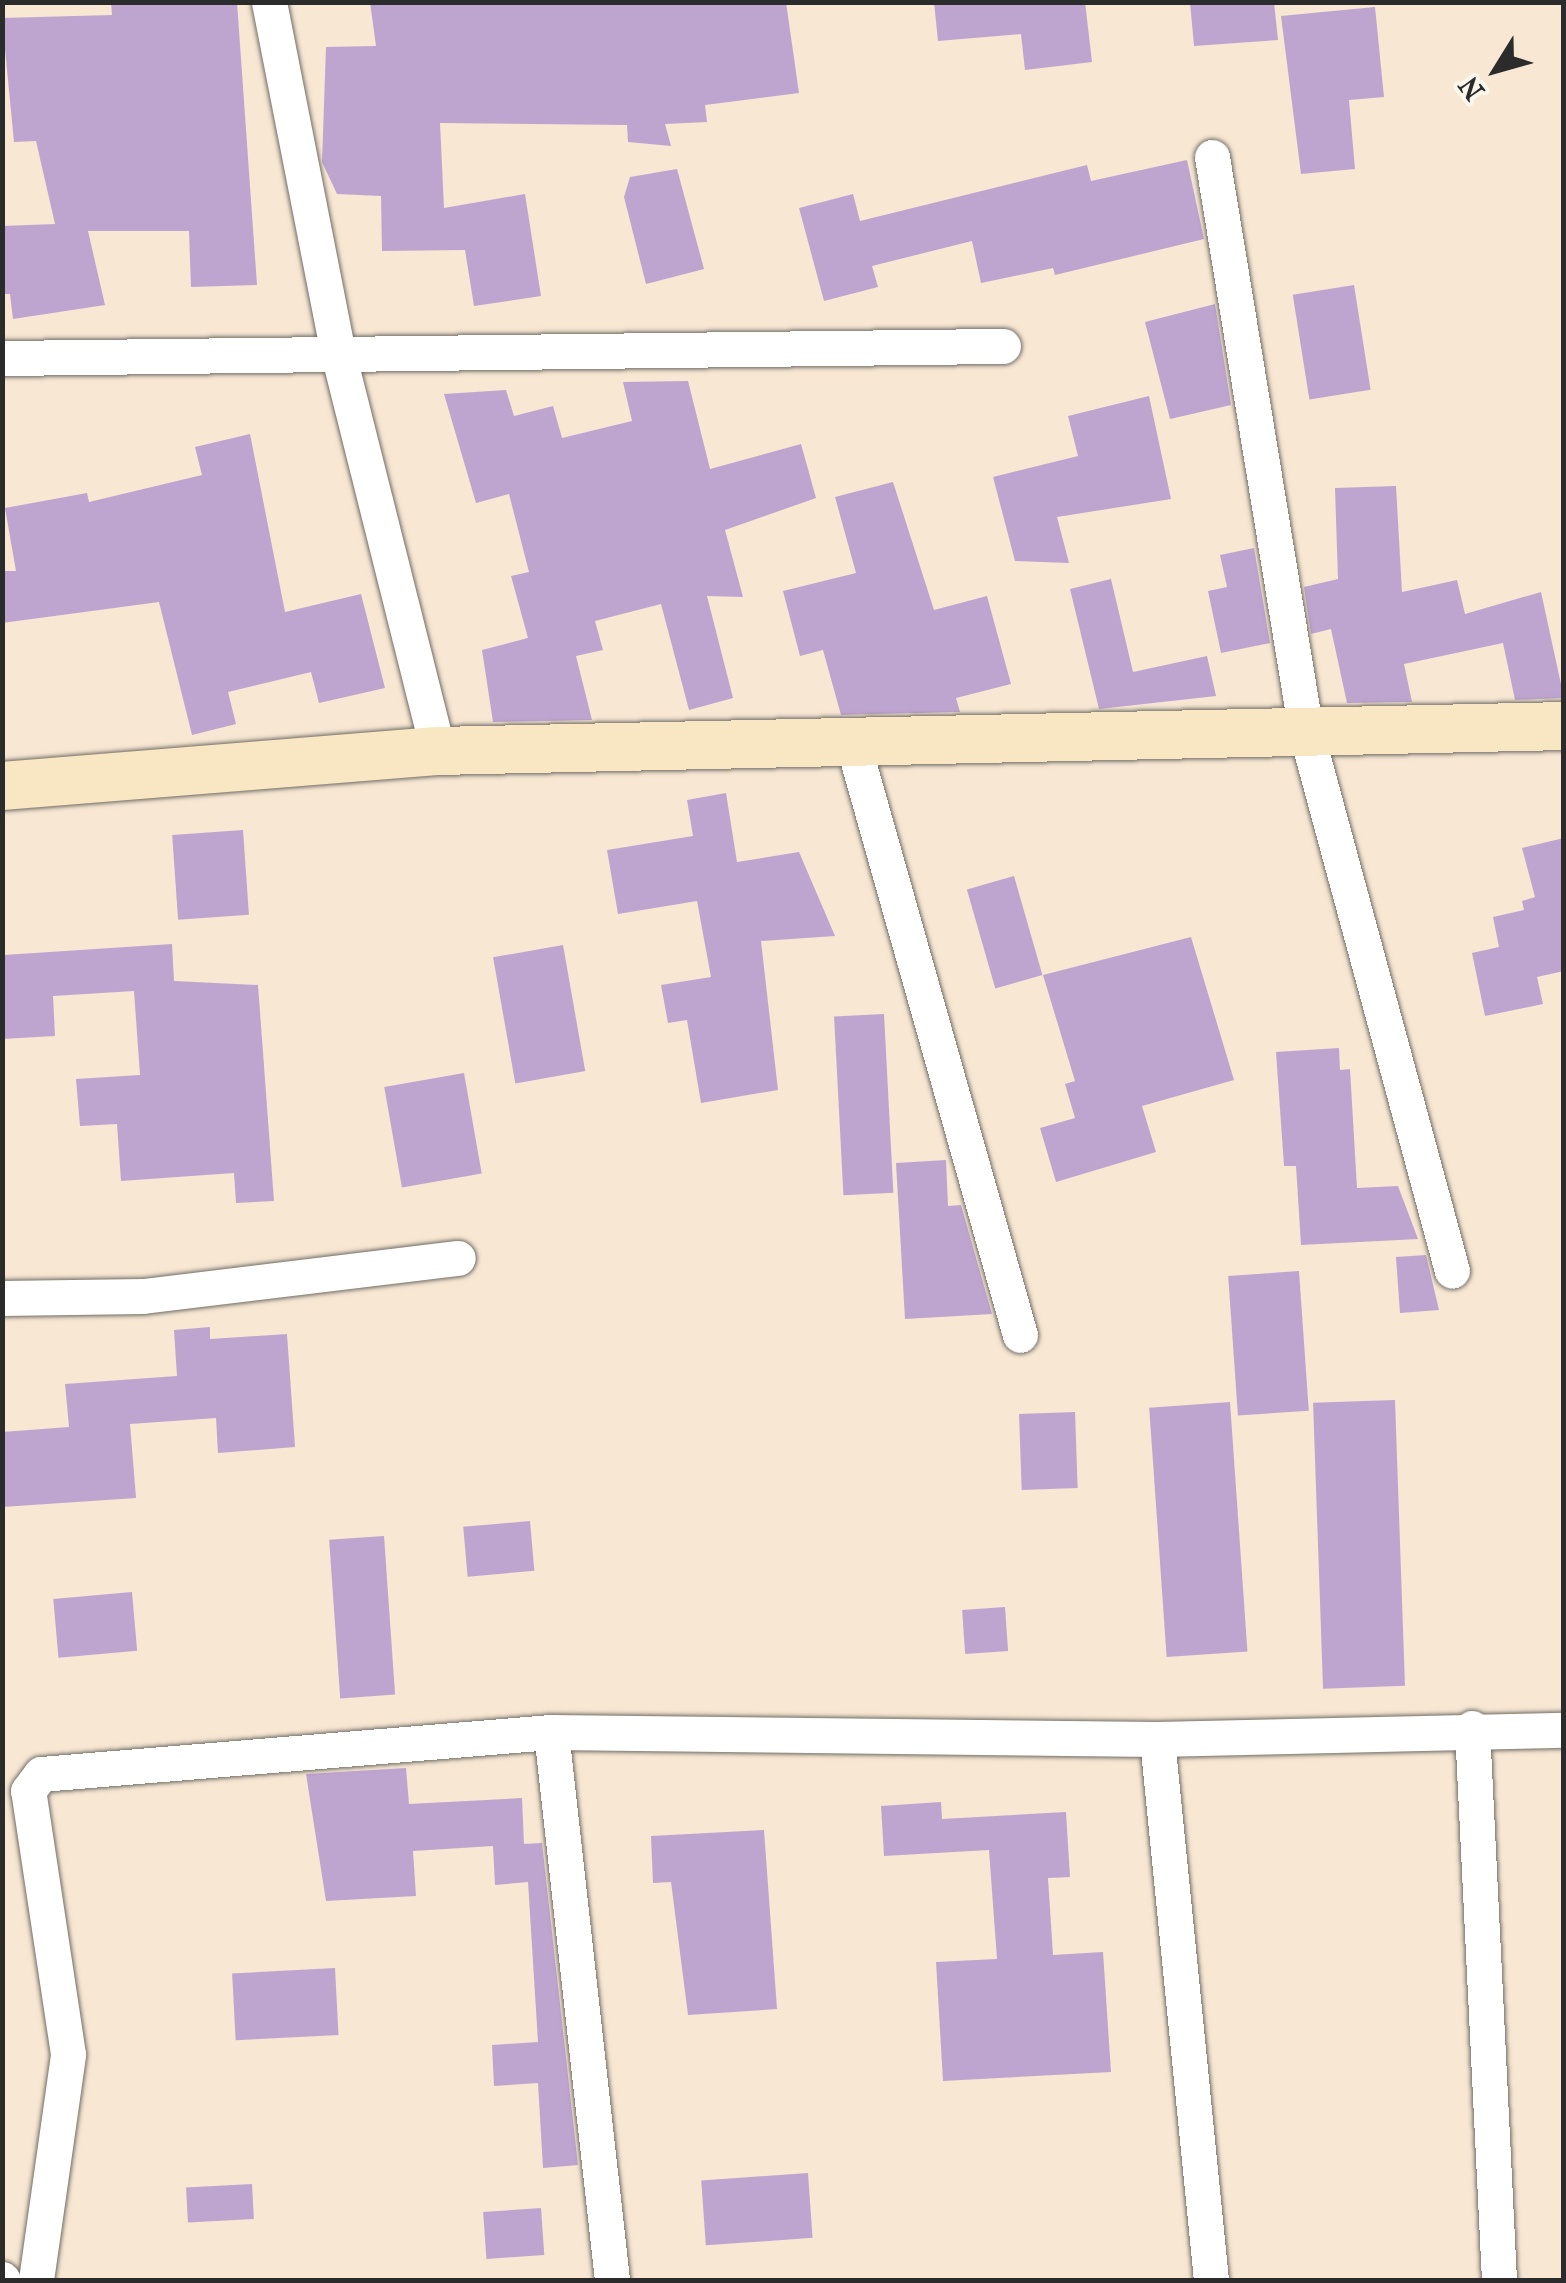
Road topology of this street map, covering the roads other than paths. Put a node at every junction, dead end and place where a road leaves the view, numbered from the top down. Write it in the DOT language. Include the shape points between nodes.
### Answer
graph roads {
  1 [pos="269,2"];
  2 [pos="1212,157"];
  3 [pos="1003,346"];
  4 [pos="338,353"];
  5 [pos="2,358"];
  6 [pos="1564,726"];
  7 [pos="1306,732"];
  8 [pos="853,744"];
  9 [pos="438,752"];
  10 [pos="2,786"];
  11 [pos="458,1258"];
  12 [pos="1452,1271"];
  13 [pos="2,1298"];
  14 [pos="1020,1335"];
  15 [pos="1472,1728"];
  16 [pos="1564,1730"];
  17 [pos="551,1732"];
  18 [pos="1157,1739"];
  19 [pos="36,2280"];
  20 [pos="612,2280"];
  21 [pos="1211,2280"];
  22 [pos="1500,2280"];
  1 -- 4 [label="street"];
  2 -- 7 [label="street"];
  3 -- 4 [label="street"];
  4 -- 5 [label="street"];
  4 -- 9 [label="street"];
  6 -- 7 [label="street"];
  7 -- 8 [label="street"];
  7 -- 12 [label="street"];
  8 -- 9 [label="street"];
  8 -- 14 [label="street"];
  9 -- 10 [label="street"];
  11 -- 13 [label="street" via="142,1296"];
  15 -- 16 [label="street"];
  15 -- 18 [label="street"];
  15 -- 22 [label="street"];
  17 -- 18 [label="street"];
  17 -- 19 [label="street" via="41,1774 28,1791 68,2054"];
  17 -- 20 [label="street"];
  18 -- 21 [label="street"];
}
